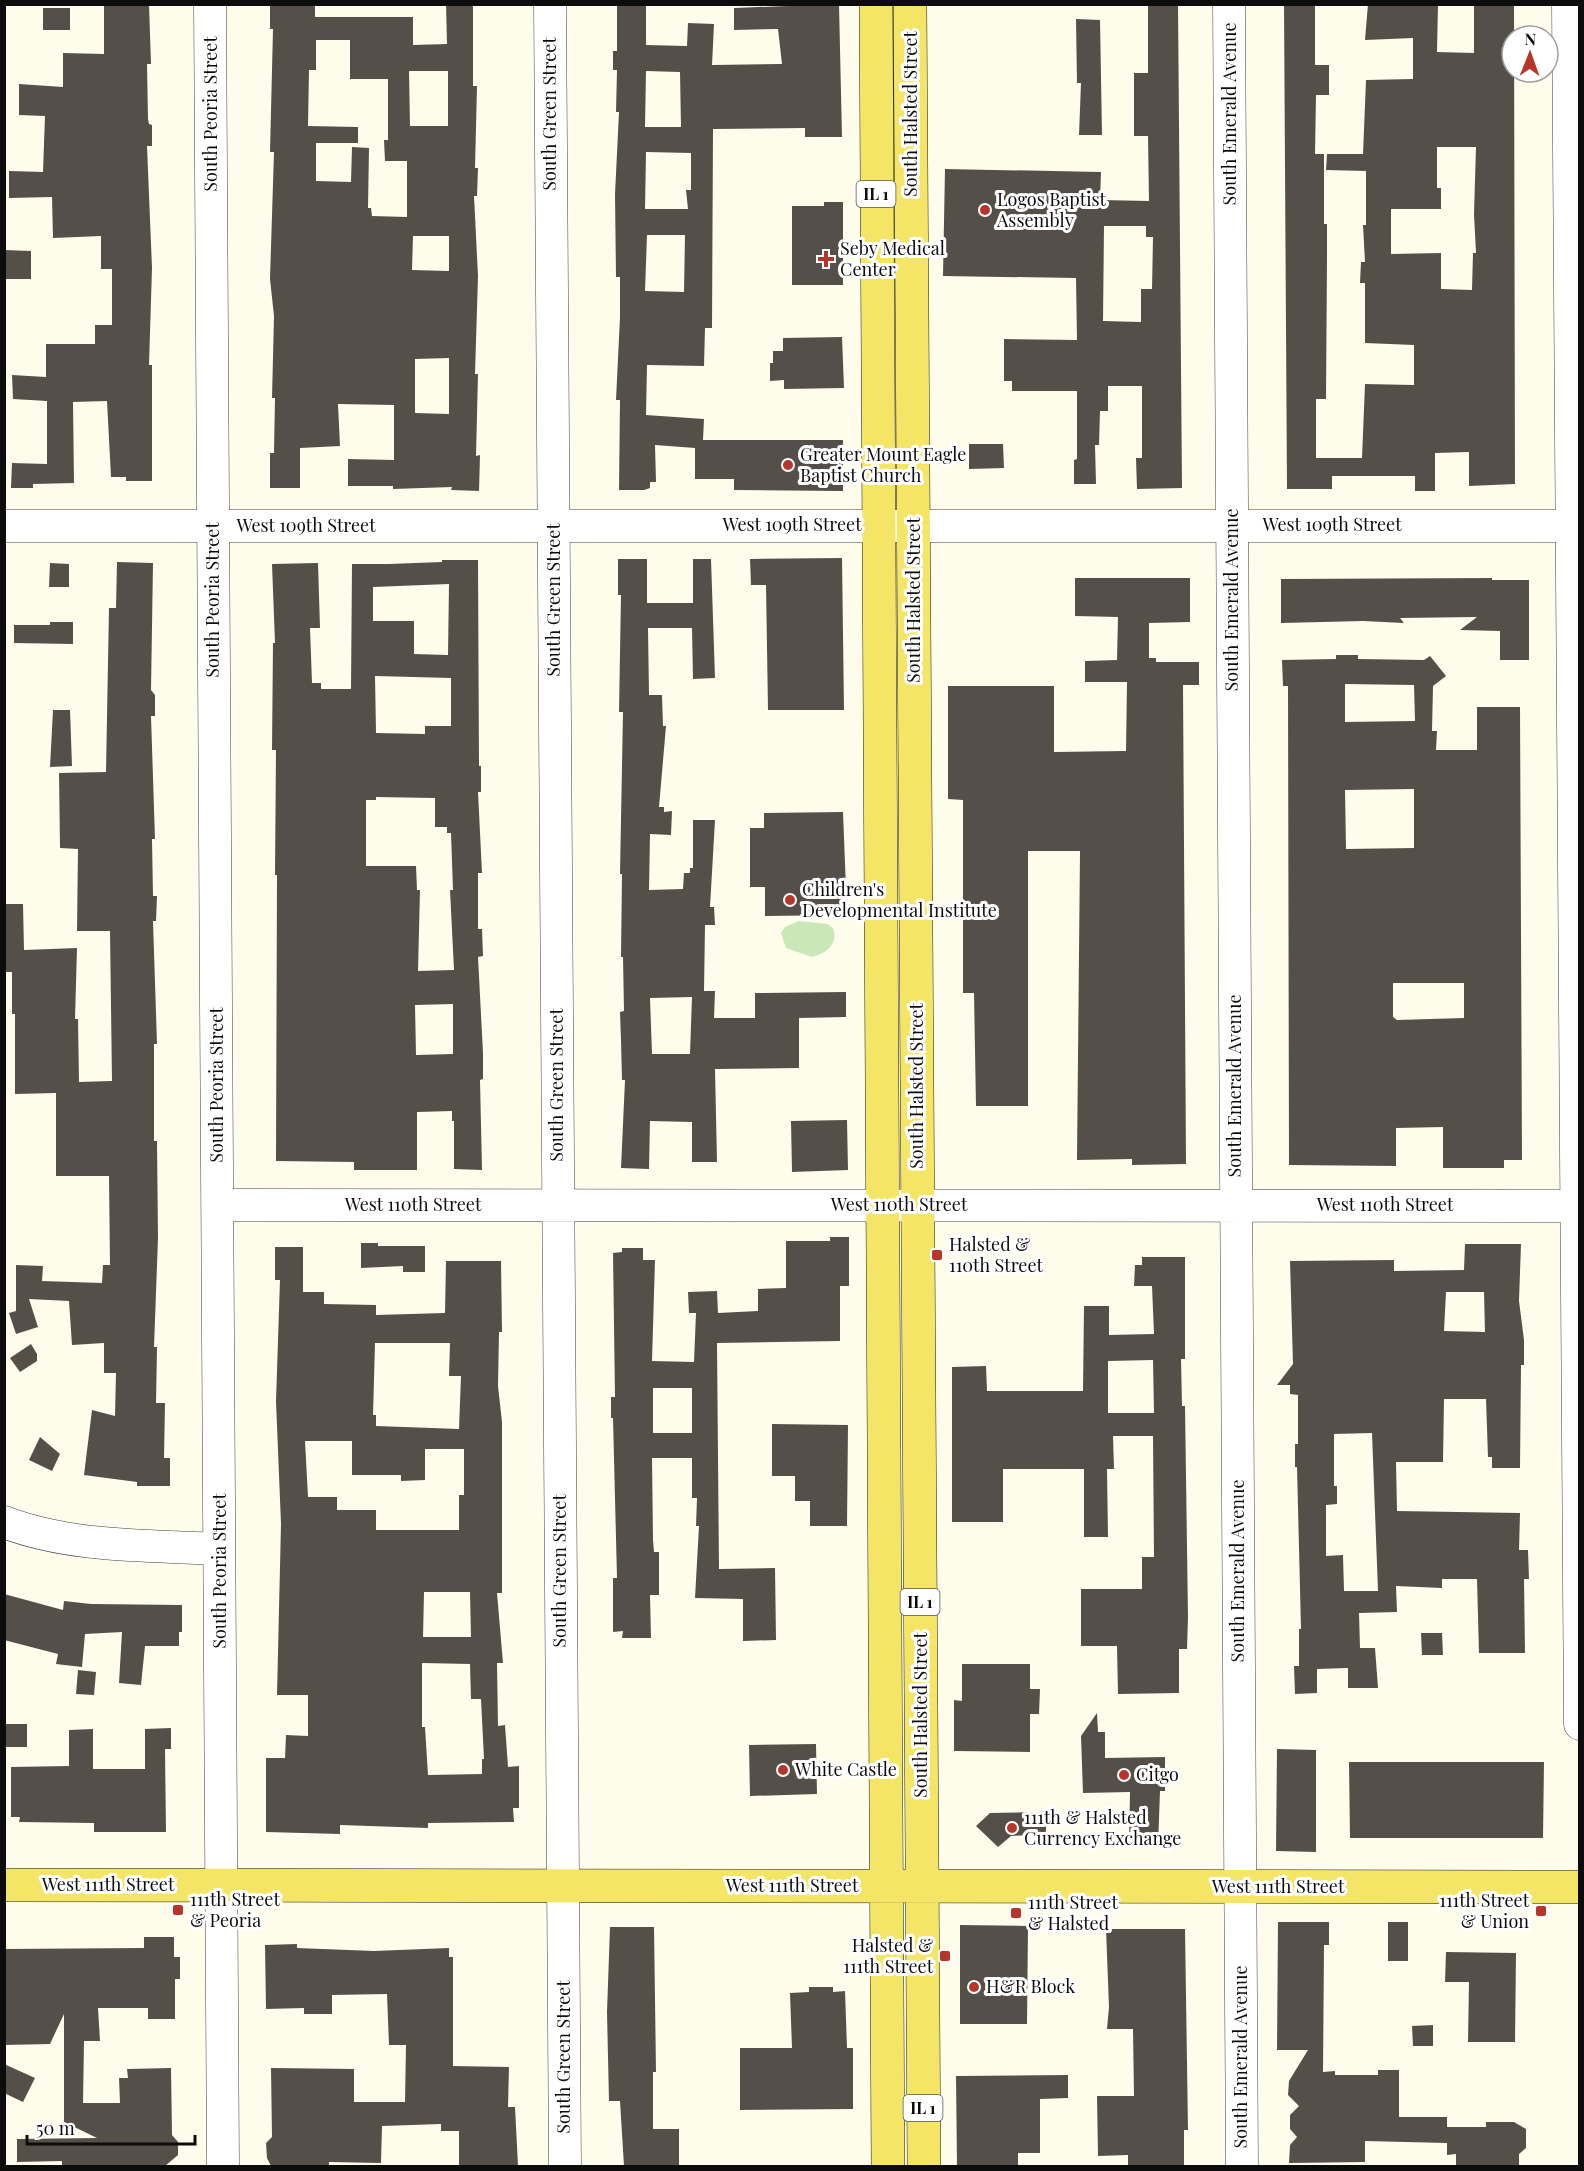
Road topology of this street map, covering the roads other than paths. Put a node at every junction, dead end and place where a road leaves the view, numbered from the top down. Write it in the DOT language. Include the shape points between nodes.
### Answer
graph roads {
  1 [pos="210,4"];
  2 [pos="549,4"];
  3 [pos="876,4"];
  4 [pos="910,4"];
  5 [pos="1229,4"];
  6 [pos="1568,4"];
  7 [pos="913,524"];
  8 [pos="553,525"];
  9 [pos="879,525"];
  10 [pos="1232,525"];
  11 [pos="4,526"];
  12 [pos="213,526"];
  13 [pos="1576,526"];
  14 [pos="218,1204"];
  15 [pos="883,1204"];
  16 [pos="558,1205"];
  17 [pos="918,1205"];
  18 [pos="1236,1206"];
  19 [pos="1578,1206"];
  20 [pos="4,1522"];
  21 [pos="219,1549"];
  22 [pos="1580,1724"];
  23 [pos="4,1885"];
  24 [pos="222,1885"];
  25 [pos="563,1886"];
  26 [pos="886,1886"];
  27 [pos="922,1886"];
  28 [pos="1240,1887"];
  29 [pos="1580,1887"];
  30 [pos="223,2166"];
  31 [pos="565,2166"];
  32 [pos="888,2166"];
  33 [pos="924,2166"];
  34 [pos="1242,2166"];
  1 -- 12 [label="street, South Peoria Street"];
  2 -- 8 [label="street, South Green Street"];
  3 -- 9 [label="main road, South Halsted Street / IL 1"];
  4 -- 7 [label="main road, South Halsted Street / IL 1"];
  5 -- 10 [label="street, South Emerald Avenue"];
  6 -- 13 [label="street"];
  7 -- 9 [label="street, West 109th Street"];
  7 -- 10 [label="street, West 109th Street"];
  7 -- 17 [label="main road, South Halsted Street / IL 1"];
  8 -- 9 [label="street, West 109th Street"];
  8 -- 12 [label="street, West 109th Street"];
  8 -- 16 [label="street, South Green Street"];
  9 -- 15 [label="main road, South Halsted Street / IL 1"];
  10 -- 13 [label="street, West 109th Street"];
  10 -- 18 [label="street, South Emerald Avenue"];
  11 -- 12 [label="street, West 109th Street"];
  12 -- 14 [label="street, South Peoria Street"];
  13 -- 19 [label="street"];
  14 -- 16 [label="street, West 110th Street"];
  14 -- 21 [label="street, South Peoria Street"];
  15 -- 16 [label="street, West 110th Street"];
  15 -- 17 [label="street, West 110th Street"];
  15 -- 26 [label="main road, South Halsted Street / IL 1"];
  16 -- 25 [label="street, South Green Street"];
  17 -- 18 [label="street, West 110th Street"];
  17 -- 27 [label="main road, South Halsted Street / IL 1"];
  18 -- 19 [label="street, West 110th Street"];
  18 -- 28 [label="street, South Emerald Avenue"];
  19 -- 22 [label="street"];
  20 -- 21 [label="street" via="85,1541"];
  21 -- 24 [label="street, South Peoria Street"];
  23 -- 24 [label="main road, West 111th Street"];
  24 -- 25 [label="main road, West 111th Street"];
  24 -- 30 [label="street, South Peoria Street"];
  25 -- 26 [label="main road, West 111th Street"];
  25 -- 31 [label="street, South Green Street"];
  26 -- 27 [label="main road, West 111th Street"];
  26 -- 32 [label="main road, South Halsted Street / IL 1"];
  27 -- 28 [label="main road, West 111th Street"];
  27 -- 33 [label="main road, South Halsted Street / IL 1"];
  28 -- 29 [label="main road, West 111th Street"];
  28 -- 34 [label="street, South Emerald Avenue"];
}
